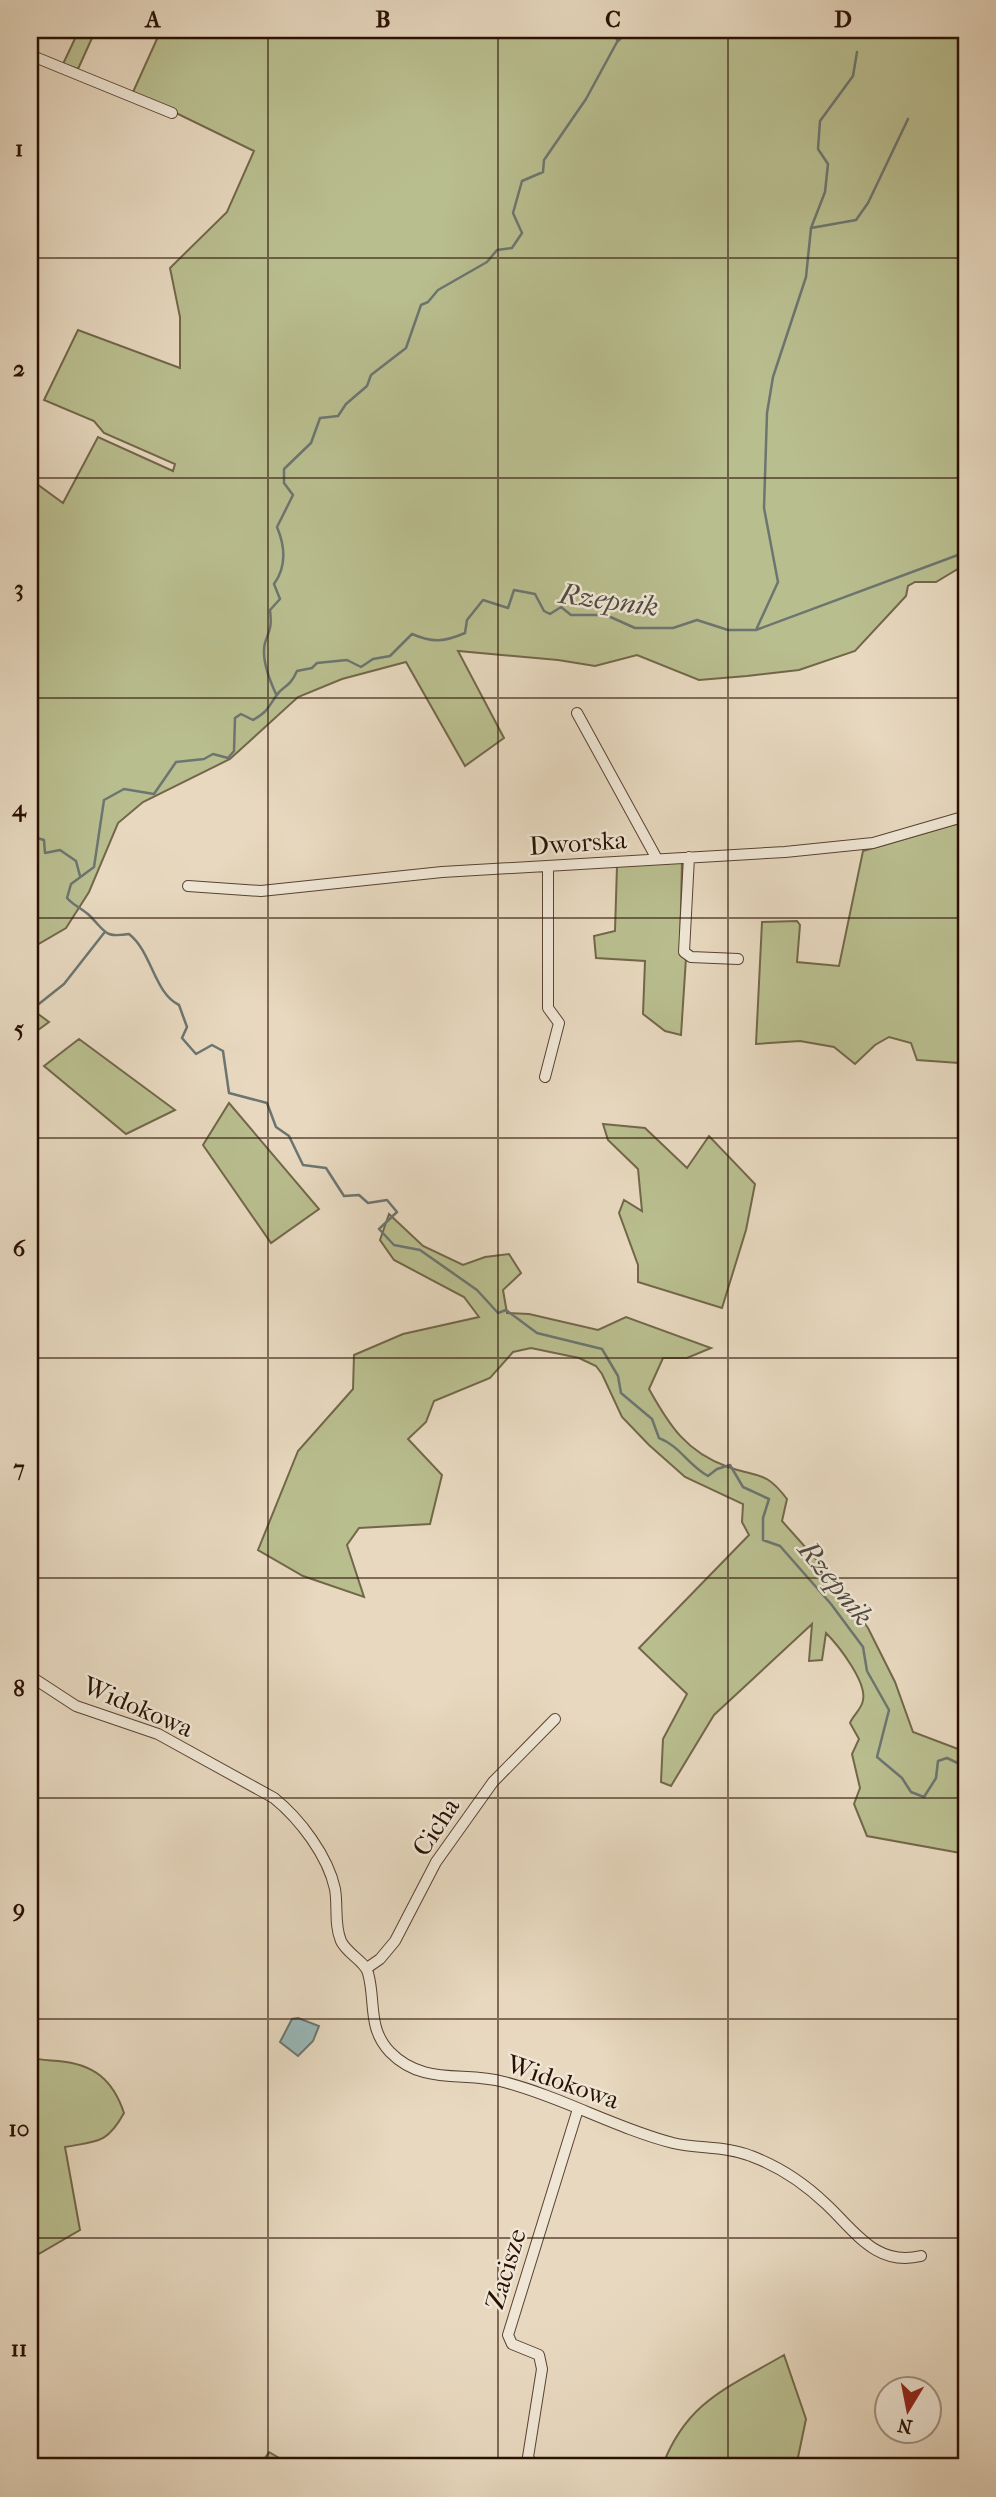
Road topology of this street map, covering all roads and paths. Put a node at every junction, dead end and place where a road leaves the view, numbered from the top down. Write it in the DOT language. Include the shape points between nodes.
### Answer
graph roads {
  1 [pos="30,55"];
  2 [pos="172,113"];
  3 [pos="577,713"];
  4 [pos="966,816"];
  5 [pos="689,857"];
  6 [pos="657,859"];
  7 [pos="548,866"];
  8 [pos="188,886"];
  9 [pos="738,959"];
  10 [pos="545,1077"];
  11 [pos="30,1676"];
  12 [pos="555,1719"];
  13 [pos="367,1968"];
  14 [pos="578,2109"];
  15 [pos="921,2256"];
  16 [pos="534,2467"];
  1 -- 2 [label="street"];
  3 -- 6 [label="street"];
  4 -- 5 [label="street, Dworska" via="873,843"];
  5 -- 6 [label="street, Dworska"];
  5 -- 9 [label="street" via="684,952 691,957"];
  6 -- 7 [label="street, Dworska"];
  7 -- 8 [label="street, Dworska" via="261,891"];
  7 -- 10 [label="street" via="548,1008 559,1023"];
  11 -- 13 [label="street, Widokowa" via="76,1706 158,1734 288,1809 329,1870 342,1943"];
  12 -- 13 [label="street, Cicha" via="479,1800 436,1861 395,1941"];
  13 -- 14 [label="street, Widokowa" via="375,2029 400,2061 433,2075 505,2082"];
  14 -- 15 [label="street, Widokowa" via="673,2143 736,2150 766,2162 817,2197 870,2249 908,2259"];
  14 -- 16 [label="street, Zacisze" via="508,2335 512,2344 539,2356 542,2368 528,2457"];
}
